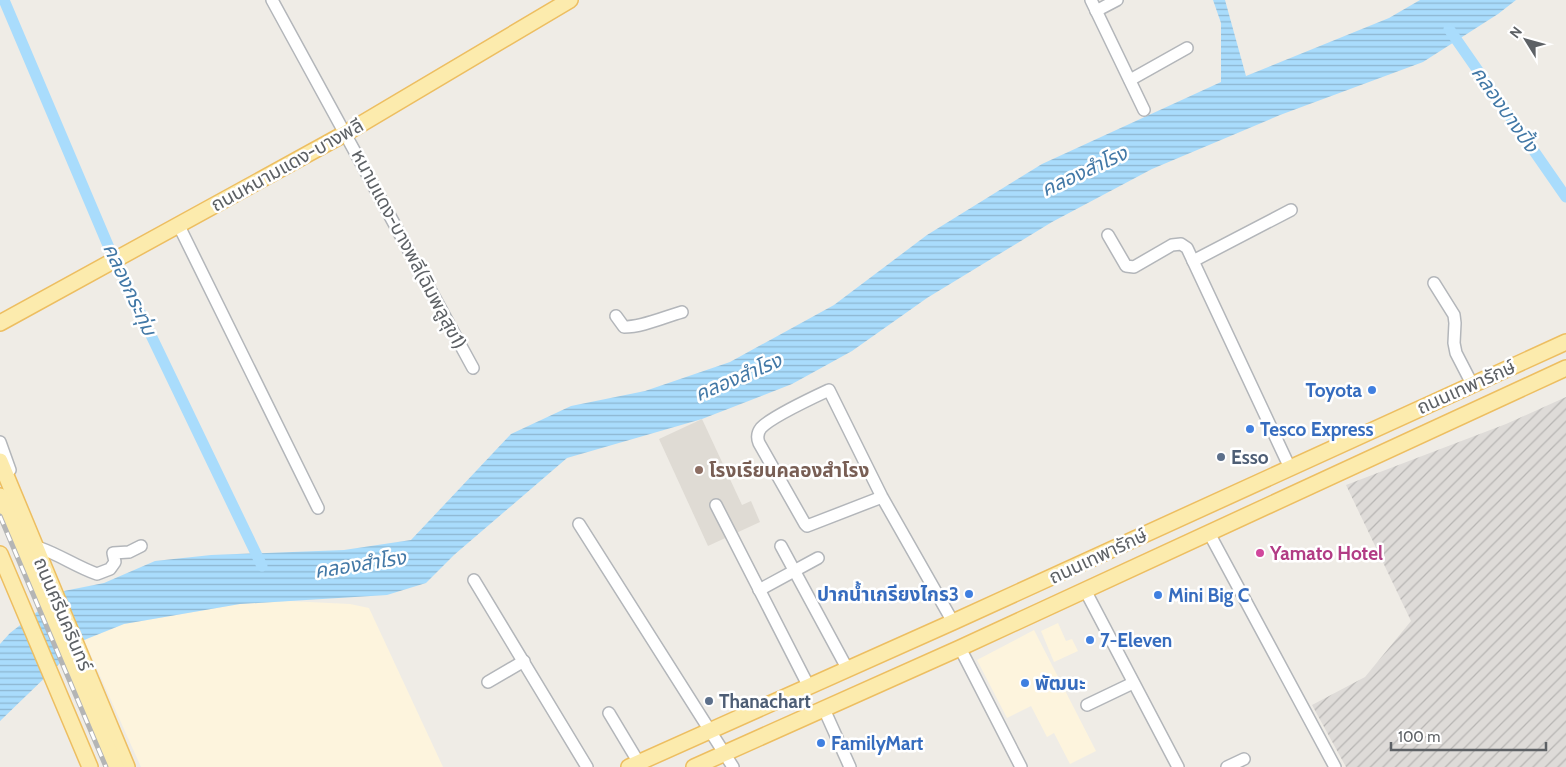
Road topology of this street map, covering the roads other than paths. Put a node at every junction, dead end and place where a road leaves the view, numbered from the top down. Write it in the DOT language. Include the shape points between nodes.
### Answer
graph roads {
  1 [pos="272,0"];
  2 [pos="1117,0"];
  3 [pos="562,2"];
  4 [pos="1094,5"];
  5 [pos="1187,48"];
  6 [pos="1130,80"];
  7 [pos="1144,110"];
  8 [pos="346,133"];
  9 [pos="1291,210"];
  10 [pos="179,226"];
  11 [pos="1108,235"];
  12 [pos="1193,261"];
  13 [pos="1434,283"];
  14 [pos="682,312"];
  15 [pos="616,316"];
  16 [pos="0,323"];
  17 [pos="1566,342"];
  18 [pos="472,368"];
  19 [pos="1566,368"];
  20 [pos="1472,384"];
  21 [pos="0,442"];
  22 [pos="1322,454"];
  23 [pos="0,461"];
  24 [pos="1290,468"];
  25 [pos="1335,474"];
  26 [pos="0,496"];
  27 [pos="882,497"];
  28 [pos="716,505"];
  29 [pos="318,508"];
  30 [pos="580,524"];
  31 [pos="1209,533"];
  32 [pos="141,546"];
  33 [pos="781,546"];
  34 [pos="0,554"];
  35 [pos="818,558"];
  36 [pos="794,571"];
  37 [pos="0,574"];
  38 [pos="474,580"];
  39 [pos="759,590"];
  40 [pos="1085,590"];
  41 [pos="953,622"];
  42 [pos="960,648"];
  43 [pos="524,661"];
  44 [pos="848,670"];
  45 [pos="488,682"];
  46 [pos="1133,683"];
  47 [pos="809,687"];
  48 [pos="1087,705"];
  49 [pos="824,709"];
  50 [pos="609,713"];
  51 [pos="711,730"];
  52 [pos="724,753"];
  53 [pos="1244,759"];
  54 [pos="634,765"];
  55 [pos="81,767"];
  56 [pos="90,767"];
  57 [pos="116,767"];
  58 [pos="127,767"];
  59 [pos="587,767"];
  60 [pos="694,767"];
  61 [pos="733,767"];
  62 [pos="850,767"];
  63 [pos="1021,767"];
  64 [pos="1178,767"];
  65 [pos="1227,767"];
  66 [pos="1335,767"];
  1 -- 8 [label="street, หนามแดง-บางพลี(ฉิมพลูสุข1)"];
  2 -- 4 [label="street"];
  3 -- 8 [label="main road, ถนนหนามแดง-บางพลี"];
  4 -- 6 [label="street"];
  5 -- 6 [label="street"];
  6 -- 7 [label="street"];
  8 -- 10 [label="main road, ถนนหนามแดง-บางพลี"];
  8 -- 18 [label="street, หนามแดง-บางพลี(ฉิมพลูสุข1)"];
  9 -- 12 [label="street"];
  10 -- 16 [label="main road, ถนนหนามแดง-บางพลี"];
  10 -- 29 [label="street"];
  11 -- 12 [label="street" via="1126,266 1134,267 1172,245 1181,244 1187,248"];
  12 -- 24 [label="street"];
  13 -- 20 [label="street" via="1454,315 1456,354"];
  14 -- 15 [label="street" via="636,327 624,327"];
  17 -- 20 [label="main road, ถนนเทพารักษ์"];
  19 -- 25 [label="main road, ถนนเทพารักษ์"];
  20 -- 22 [label="main road, ถนนเทพารักษ์"];
  21 -- 32 [label="street" via="41,552 56,554 97,574 110,569 115,562 113,553 129,552"];
  22 -- 24 [label="main road, ถนนเทพารักษ์"];
  22 -- 25 [label="main road"];
  23 -- 58 [label="main road, ถนนศรีนครินทร์"];
  24 -- 41 [label="main road, ถนนเทพารักษ์"];
  25 -- 31 [label="main road, ถนนเทพารักษ์"];
  26 -- 57 [label="main road, ถนนศรีนครินทร์"];
  27 -- 27 [label="street" via="829,390 761,428 757,438 759,443 807,526"];
  27 -- 41 [label="street"];
  28 -- 39 [label="street"];
  30 -- 51 [label="street"];
  31 -- 40 [label="main road, ถนนเทพารักษ์"];
  31 -- 66 [label="street"];
  33 -- 36 [label="street"];
  34 -- 56 [label="main road, ถนนศรีนครินทร์"];
  35 -- 36 [label="street"];
  36 -- 39 [label="street"];
  36 -- 44 [label="street"];
  37 -- 55 [label="main road"];
  38 -- 43 [label="street"];
  39 -- 47 [label="street"];
  40 -- 42 [label="main road, ถนนเทพารักษ์"];
  40 -- 46 [label="street"];
  41 -- 44 [label="main road, ถนนเทพารักษ์"];
  42 -- 49 [label="main road, ถนนเทพารักษ์"];
  42 -- 63 [label="street"];
  43 -- 45 [label="street"];
  43 -- 59 [label="street"];
  44 -- 47 [label="main road, ถนนเทพารักษ์"];
  46 -- 48 [label="street"];
  46 -- 64 [label="street"];
  47 -- 51 [label="main road, ถนนเทพารักษ์"];
  49 -- 52 [label="main road, ถนนเทพารักษ์"];
  49 -- 62 [label="street"];
  50 -- 54 [label="street"];
  51 -- 52 [label="street"];
  51 -- 54 [label="main road, ถนนเทพารักษ์"];
  52 -- 60 [label="main road, ถนนเทพารักษ์"];
  52 -- 61 [label="street"];
  53 -- 65 [label="street"];
}
